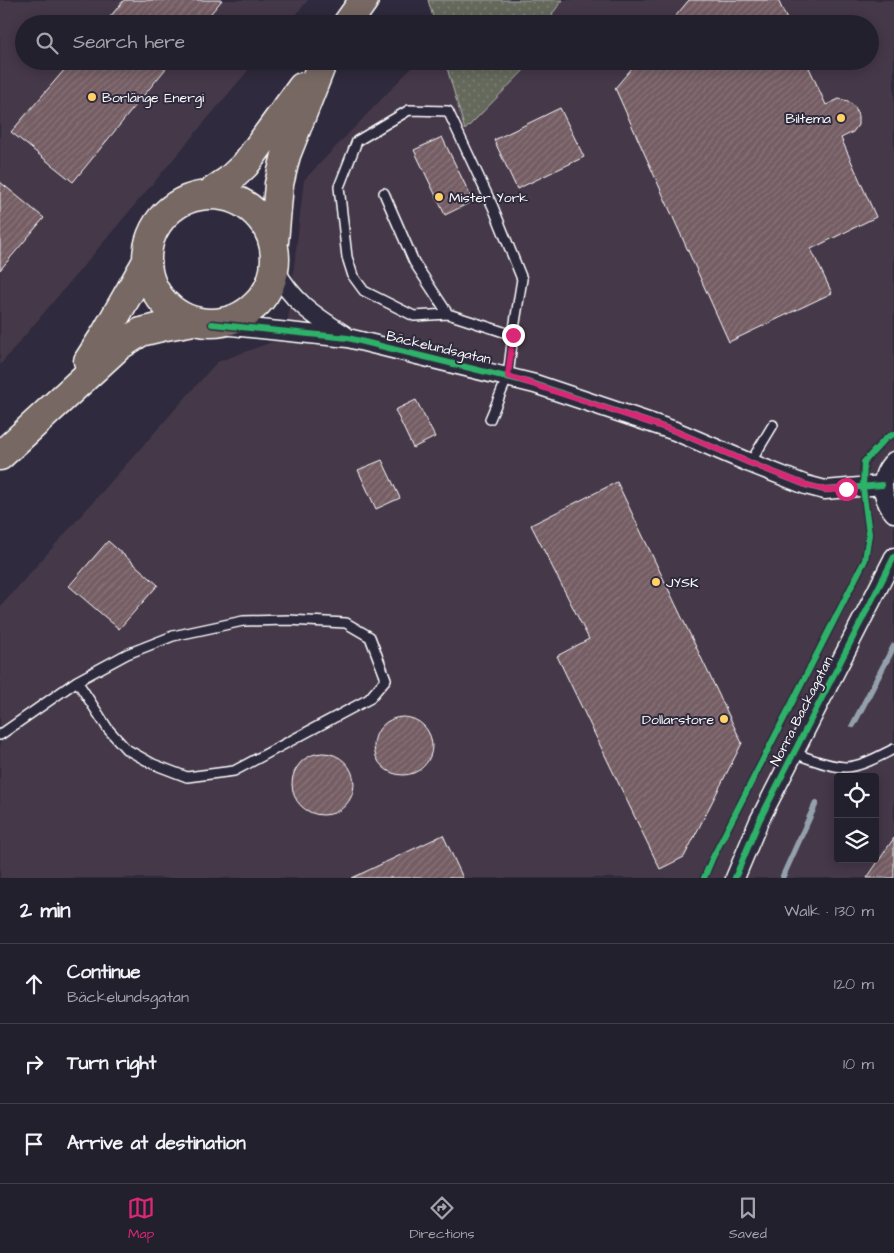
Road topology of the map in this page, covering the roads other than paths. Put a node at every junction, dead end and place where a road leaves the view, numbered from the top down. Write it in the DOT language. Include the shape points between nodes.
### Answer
graph roads {
  1 [pos="364,0"];
  2 [pos="353,15"];
  3 [pos="315,70"];
  4 [pos="319,70"];
  5 [pos="384,193"];
  6 [pos="206,195"];
  7 [pos="274,242"];
  8 [pos="147,261"];
  9 [pos="275,269"];
  10 [pos="448,314"];
  11 [pos="203,323"];
  12 [pos="513,335"];
  13 [pos="348,338"];
  14 [pos="508,376"];
  15 [pos="70,390"];
  16 [pos="490,419"];
  17 [pos="772,425"];
  18 [pos="0,456"];
  19 [pos="894,461"];
  20 [pos="750,463"];
  21 [pos="882,485"];
  22 [pos="894,513"];
  23 [pos="894,557"];
  24 [pos="77,681"];
  25 [pos="0,735"];
  26 [pos="894,749"];
  27 [pos="793,753"];
  28 [pos="735,878"];
  1 -- 2 [label="highway"];
  3 -- 6 [label="highway" via="246,165"];
  4 -- 7 [label="highway" via="286,155 279,184"];
  5 -- 10 [label="lane" via="414,262"];
  6 -- 7 [label="highway" via="221,195 249,206 260,216"];
  6 -- 8 [label="highway" via="183,201 164,216 151,236"];
  7 -- 9 [label="highway"];
  8 -- 11 [label="highway" via="153,287 170,309"];
  8 -- 15 [label="highway"];
  9 -- 11 [label="highway" via="270,287 246,314 230,321"];
  9 -- 13 [label="street, Bäckelundsgatan" via="284,286 309,312"];
  10 -- 12 [label="lane"];
  10 -- 12 [label="lane" via="414,316 364,292 353,276 348,257 339,187 357,141 409,110 448,111 493,207 522,279"];
  11 -- 13 [label="street, Bäckelundsgatan"];
  11 -- 15 [label="highway" via="142,332 119,346"];
  12 -- 14 [label="lane"];
  13 -- 14 [label="street, Bäckelundsgatan"];
  14 -- 16 [label="lane"];
  14 -- 20 [label="street, Bäckelundsgatan" via="675,431"];
  15 -- 18 [label="highway"];
  17 -- 20 [label="lane"];
  19 -- 21 [label="street"];
  20 -- 21 [label="street, Bäckelundsgatan" via="826,490"];
  21 -- 22 [label="street" via="883,496"];
  23 -- 27 [label="street, Norra Backagatan"];
  24 -- 24 [label="lane" via="108,730 126,749 187,777 234,771 369,699 386,678 370,637 346,623 243,620 173,636 127,654"];
  24 -- 25 [label="lane"];
  26 -- 27 [label="lane" via="865,763 846,767"];
  27 -- 28 [label="street, Norra Backagatan" via="759,820"];
}
